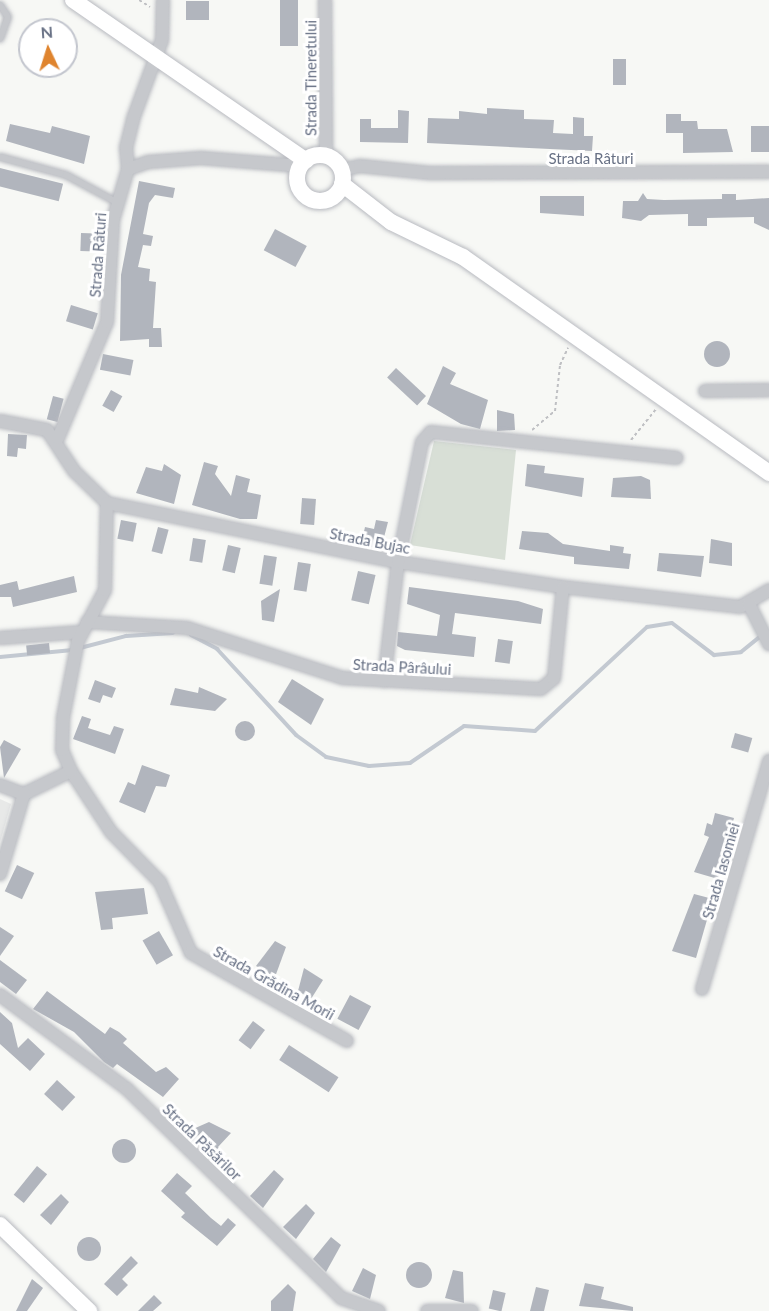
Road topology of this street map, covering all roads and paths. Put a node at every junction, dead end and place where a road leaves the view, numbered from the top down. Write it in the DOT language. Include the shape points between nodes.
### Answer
graph roads {
  1 [pos="73,0"];
  2 [pos="163,0"];
  3 [pos="325,0"];
  4 [pos="0,5"];
  5 [pos="0,39"];
  6 [pos="157,57"];
  7 [pos="0,157"];
  8 [pos="326,157"];
  9 [pos="303,164"];
  10 [pos="128,169"];
  11 [pos="769,172"];
  12 [pos="342,177"];
  13 [pos="118,203"];
  14 [pos="570,344"];
  15 [pos="769,390"];
  16 [pos="705,391"];
  17 [pos="0,421"];
  18 [pos="58,438"];
  19 [pos="517,439"];
  20 [pos="677,458"];
  21 [pos="769,473"];
  22 [pos="107,503"];
  23 [pos="398,562"];
  24 [pos="563,587"];
  25 [pos="769,590"];
  26 [pos="749,604"];
  27 [pos="82,632"];
  28 [pos="0,638"];
  29 [pos="769,644"];
  30 [pos="384,681"];
  31 [pos="769,761"];
  32 [pos="71,771"];
  33 [pos="0,785"];
  34 [pos="24,794"];
  35 [pos="0,874"];
  36 [pos="702,989"];
  37 [pos="0,995"];
  38 [pos="347,1041"];
  39 [pos="0,1225"];
  40 [pos="89,1311"];
  41 [pos="379,1311"];
  42 [pos="427,1311"];
  43 [pos="468,1311"];
  1 -- 6 [label="street"];
  2 -- 6 [label="street, Strada Râturi"];
  3 -- 8 [label="street, Strada Tineretului"];
  4 -- 5 [label="lane" via="8,17"];
  6 -- 9 [label="street"];
  6 -- 10 [label="street, Strada Râturi" via="133,119 126,148"];
  7 -- 13 [label="lane" via="66,175"];
  8 -- 9 [label="street"];
  8 -- 12 [label="street"];
  9 -- 10 [label="street" via="201,158 148,162"];
  9 -- 12 [label="street" via="299,186 313,200 332,198"];
  10 -- 13 [label="street, Strada Râturi"];
  11 -- 12 [label="street, Strada Râturi" via="430,173 360,166"];
  12 -- 21 [label="street" via="391,222 463,257"];
  13 -- 18 [label="street, Strada Râturi" via="107,322"];
  14 -- 19 [label="path" via="560,365 555,411"];
  15 -- 16 [label="street"];
  17 -- 18 [label="street" via="37,424"];
  18 -- 22 [label="street" via="74,471"];
  19 -- 20 [label="street"];
  19 -- 23 [label="street" via="431,432 422,442"];
  22 -- 23 [label="street, Strada Bujac"];
  22 -- 27 [label="street, Strada Grădina Morii" via="105,590"];
  23 -- 24 [label="street, Strada Bujac"];
  23 -- 30 [label="street"];
  24 -- 26 [label="street, Strada Bujac"];
  24 -- 30 [label="street, Strada Pârâului" via="550,685 532,689"];
  25 -- 26 [label="street"];
  26 -- 29 [label="street"];
  27 -- 28 [label="street, Strada Pârâului"];
  27 -- 30 [label="street, Strada Pârâului" via="187,628 343,678"];
  27 -- 32 [label="street, Strada Grădina Morii" via="62,750"];
  31 -- 36 [label="street, Strada Iasomiei"];
  32 -- 34 [label="street"];
  32 -- 38 [label="street, Strada Grădina Morii" via="111,832 160,882 191,953"];
  33 -- 34 [label="street"];
  34 -- 35 [label="street"];
  37 -- 41 [label="street, Strada Păsărilor" via="127,1089 341,1298"];
  39 -- 40 [label="street"];
  42 -- 43 [label="street"];
}
